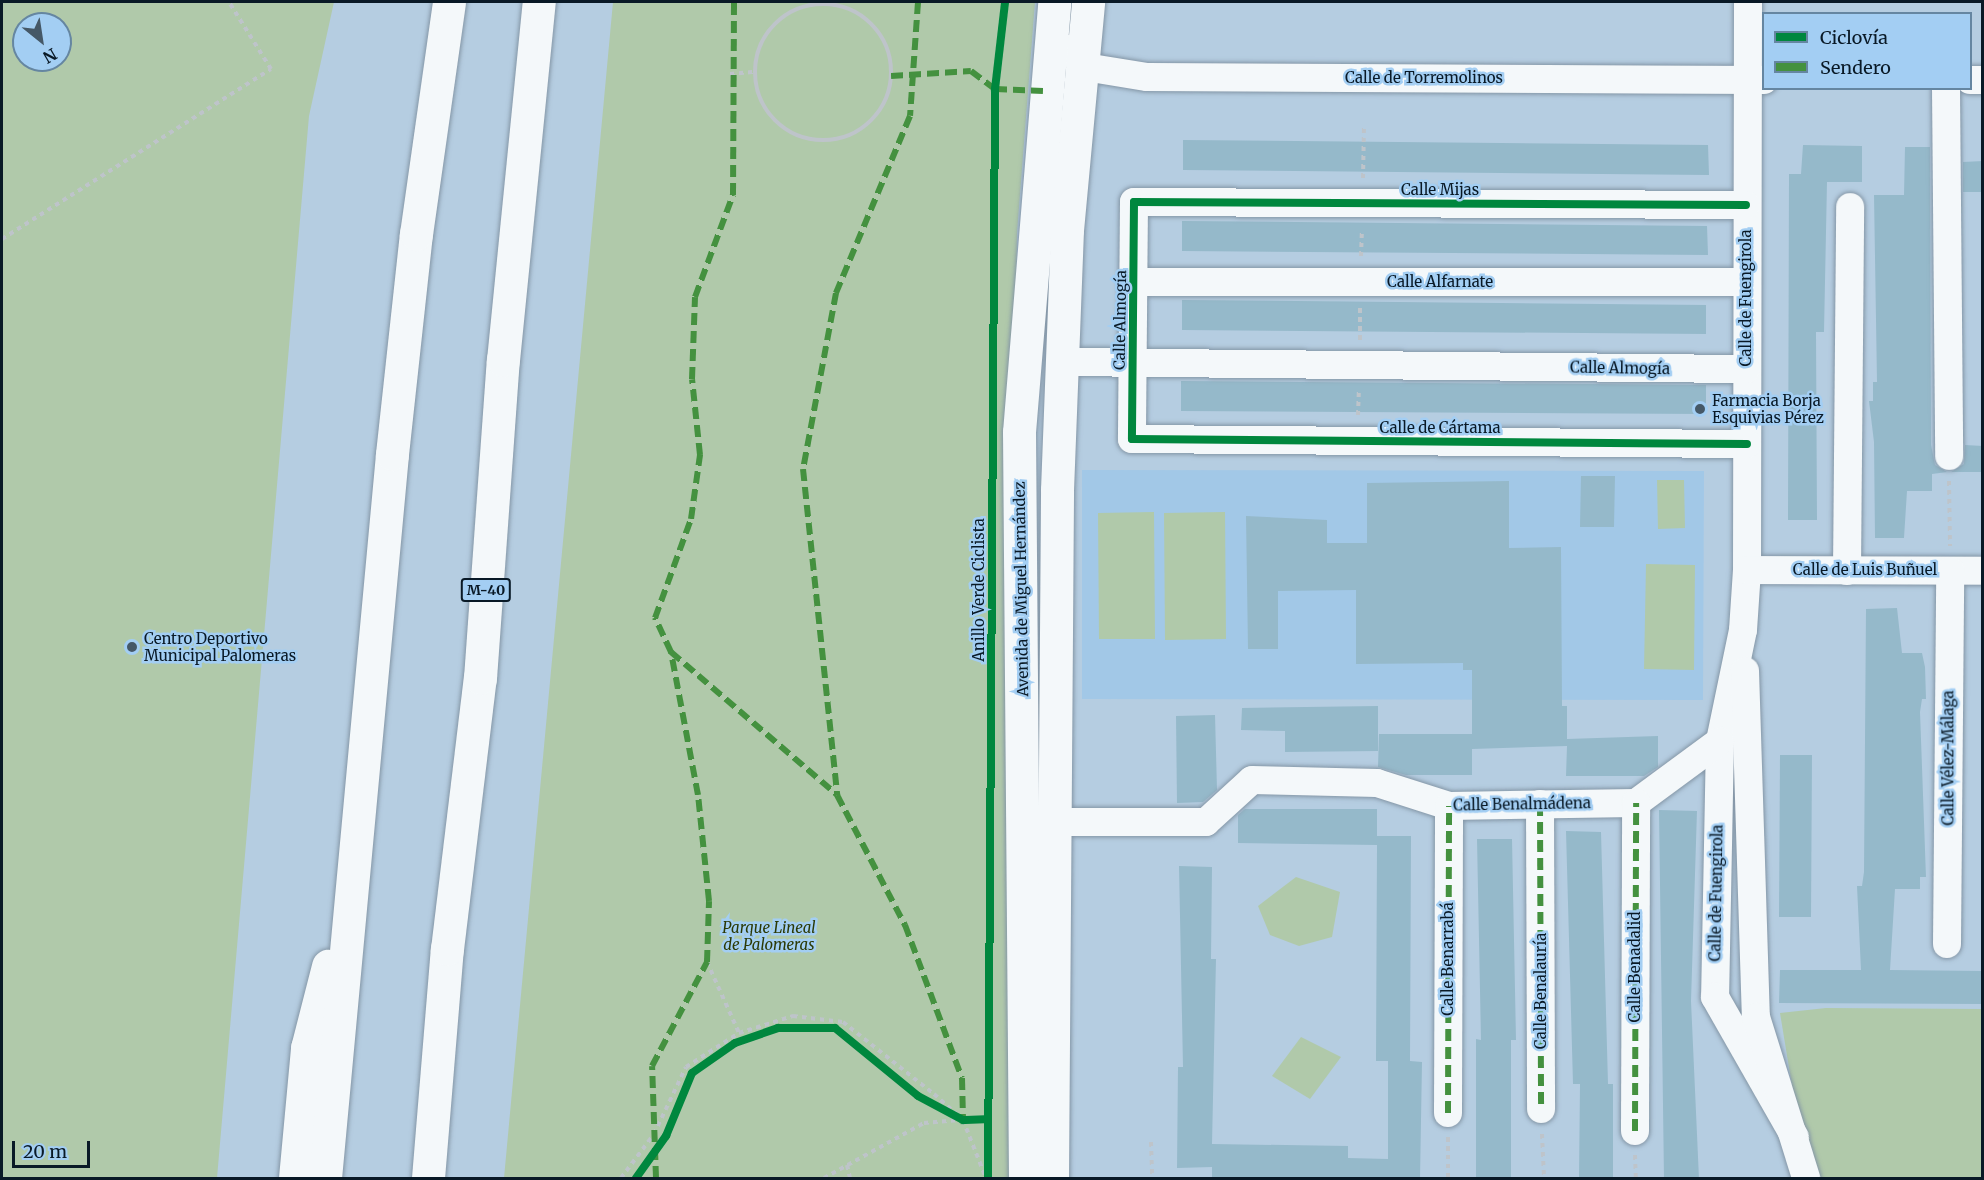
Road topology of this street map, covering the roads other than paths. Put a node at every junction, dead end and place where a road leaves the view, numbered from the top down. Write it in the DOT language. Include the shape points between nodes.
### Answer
graph roads {
  1 [pos="449,2"];
  2 [pos="539,2"];
  3 [pos="1054,2"];
  4 [pos="1069,2"];
  5 [pos="1088,2"];
  6 [pos="1748,2"];
  7 [pos="1085,67"];
  8 [pos="1754,80"];
  9 [pos="1946,90"];
  10 [pos="1134,202"];
  11 [pos="1746,204"];
  12 [pos="1850,207"];
  13 [pos="1134,282"];
  14 [pos="1746,282"];
  15 [pos="1062,362"];
  16 [pos="1133,363"];
  17 [pos="1746,369"];
  18 [pos="1132,439"];
  19 [pos="1747,444"];
  20 [pos="1948,456"];
  21 [pos="1747,570"];
  22 [pos="1847,571"];
  23 [pos="1950,571"];
  24 [pos="1983,571"];
  25 [pos="1743,630"];
  26 [pos="1720,741"];
  27 [pos="1635,802"];
  28 [pos="1540,804"];
  29 [pos="1449,806"];
  30 [pos="1057,822"];
  31 [pos="354,866"];
  32 [pos="1947,944"];
  33 [pos="447,949"];
  34 [pos="1541,1109"];
  35 [pos="1448,1113"];
  36 [pos="1635,1131"];
  37 [pos="1795,1137"];
  38 [pos="296,1179"];
  39 [pos="325,1179"];
  40 [pos="428,1179"];
  41 [pos="441,1179"];
  42 [pos="1025,1179"];
  43 [pos="1052,1179"];
  44 [pos="1806,1179"];
  1 -- 31 [label="main road" via="416,234"];
  2 -- 33 [label="main road, M-40" via="503,360 480,678"];
  3 -- 42 [label="main road, Avenida de Miguel Hernández" via="1019,432"];
  4 -- 7 [label="street" via="1064,43"];
  5 -- 7 [label="main road"];
  6 -- 8 [label="street, Calle de Fuengirola"];
  7 -- 8 [label="street, Calle de Torremolinos" via="1147,77"];
  7 -- 15 [label="main road" via="1067,230"];
  8 -- 11 [label="street, Calle de Fuengirola"];
  9 -- 20 [label="street"];
  10 -- 11 [label="street, Calle Mijas"];
  10 -- 13 [label="street, Calle Almogía"];
  11 -- 14 [label="street, Calle de Fuengirola"];
  12 -- 22 [label="street"];
  13 -- 14 [label="street, Calle Alfarnate"];
  13 -- 16 [label="street, Calle Almogía"];
  14 -- 17 [label="street, Calle de Fuengirola"];
  15 -- 16 [label="street, Calle Almogía"];
  15 -- 30 [label="main road" via="1057,490"];
  16 -- 17 [label="street, Calle Almogía"];
  16 -- 18 [label="street, Calle Almogía"];
  17 -- 19 [label="street, Calle de Fuengirola"];
  18 -- 19 [label="street, Calle de Cártama"];
  19 -- 21 [label="street, Calle de Fuengirola"];
  21 -- 22 [label="street, Calle de Luis Buñuel"];
  21 -- 25 [label="street, Calle de Fuengirola"];
  22 -- 23 [label="street, Calle de Luis Buñuel"];
  23 -- 24 [label="street, Calle de Luis Buñuel"];
  23 -- 32 [label="street, Calle Vélez-Málaga"];
  25 -- 26 [label="street, Calle de Fuengirola"];
  25 -- 37 [label="street, Calle de Fuengirola" via="1756,1017"];
  26 -- 27 [label="street"];
  26 -- 37 [label="street, Calle de Fuengirola" via="1715,997"];
  27 -- 28 [label="street, Calle Benalmádena"];
  27 -- 36 [label="street, Calle Benadalid"];
  28 -- 29 [label="street, Calle Benalmádena"];
  28 -- 34 [label="street, Calle Benalauría"];
  29 -- 30 [label="street, Calle Benalmádena" via="1377,783 1252,780 1206,822"];
  29 -- 35 [label="street, Calle Benarrabá"];
  30 -- 43 [label="main road"];
  31 -- 38 [label="main road" via="307,1048"];
  31 -- 39 [label="main road"];
  33 -- 40 [label="main road, M-40"];
  33 -- 41 [label="main road"];
  37 -- 44 [label="street, Calle de Fuengirola"];
}
